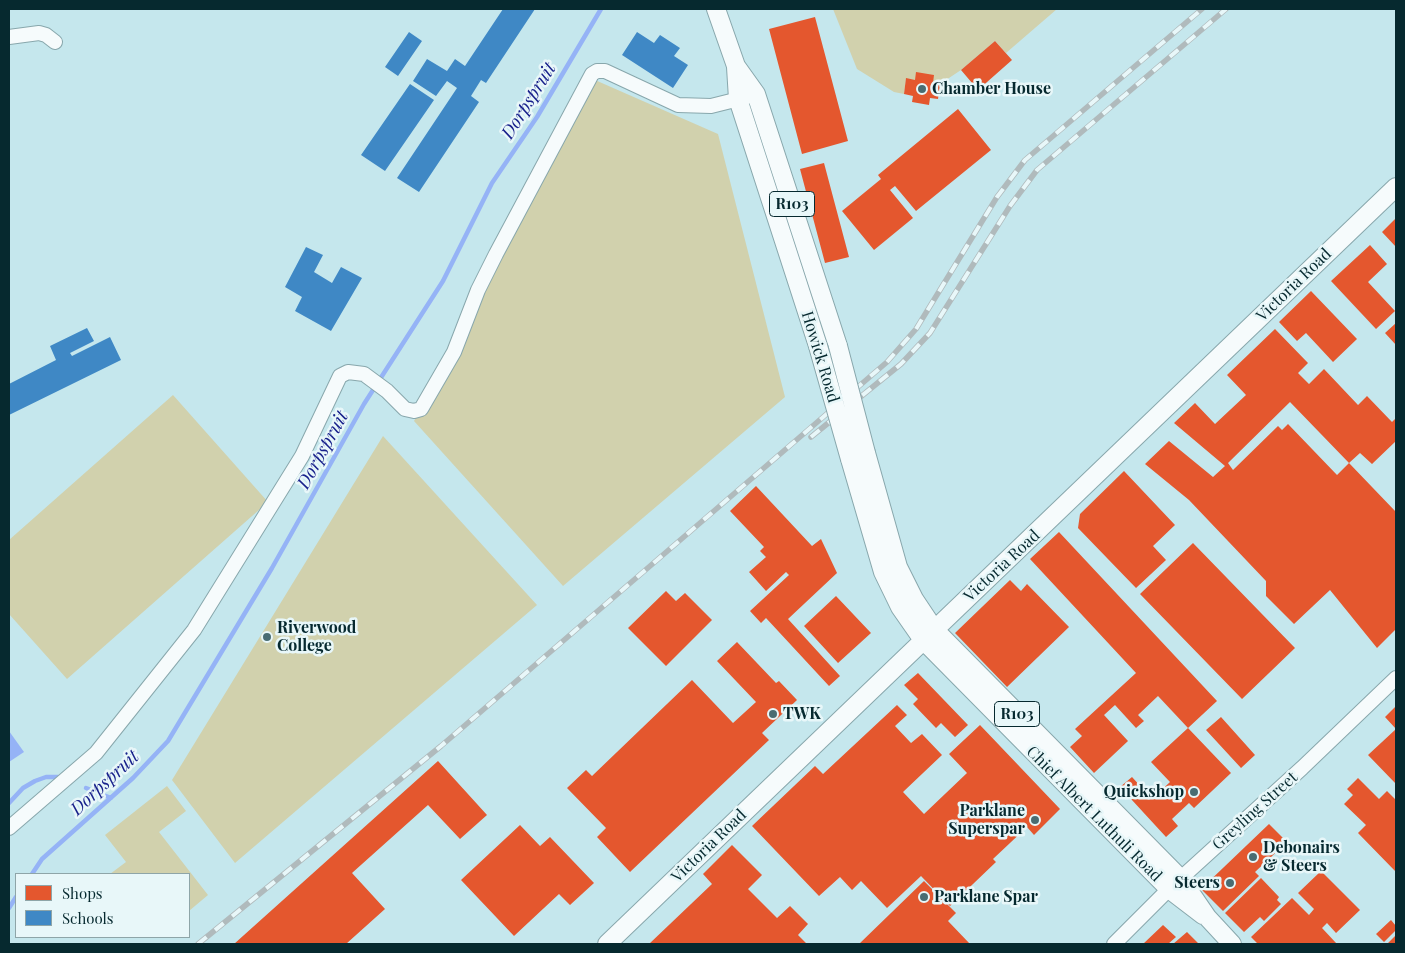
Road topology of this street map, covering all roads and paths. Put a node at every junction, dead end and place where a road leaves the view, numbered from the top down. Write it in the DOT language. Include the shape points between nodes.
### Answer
graph roads {
  1 [pos="716,9"];
  2 [pos="9,37"];
  3 [pos="55,42"];
  4 [pos="736,66"];
  5 [pos="756,94"];
  6 [pos="738,99"];
  7 [pos="1396,187"];
  8 [pos="858,456"];
  9 [pos="928,635"];
  10 [pos="1396,678"];
  11 [pos="9,828"];
  12 [pos="1175,884"];
  13 [pos="607,944"];
  14 [pos="1114,944"];
  15 [pos="1232,944"];
  1 -- 4 [label="main road, Howick Road / R103"];
  2 -- 3 [label="street" via="39,33"];
  4 -- 5 [label="main road, Howick Road / R103"];
  4 -- 6 [label="main road, Howick Road / R103"];
  5 -- 6 [label="street"];
  5 -- 8 [label="main road, Howick Road / R103, bridge" via="838,346"];
  6 -- 8 [label="main road, Howick Road / R103, bridge" via="818,346"];
  6 -- 11 [label="street" via="711,106 678,104 605,71 595,71 496,254 454,352 421,409 409,411 364,374 348,372 340,376 302,456 194,630 96,753"];
  7 -- 9 [label="main road, Victoria Road"];
  8 -- 9 [label="main road, Howick Road / R103" via="883,572 900,607"];
  9 -- 12 [label="main road, Chief Albert Luthuli Road / R103"];
  9 -- 13 [label="main road, Victoria Road"];
  10 -- 12 [label="street, Greyling Street"];
  12 -- 14 [label="street, Greyling Street"];
  12 -- 15 [label="main road, Chief Albert Luthuli Road / R103"];
}
